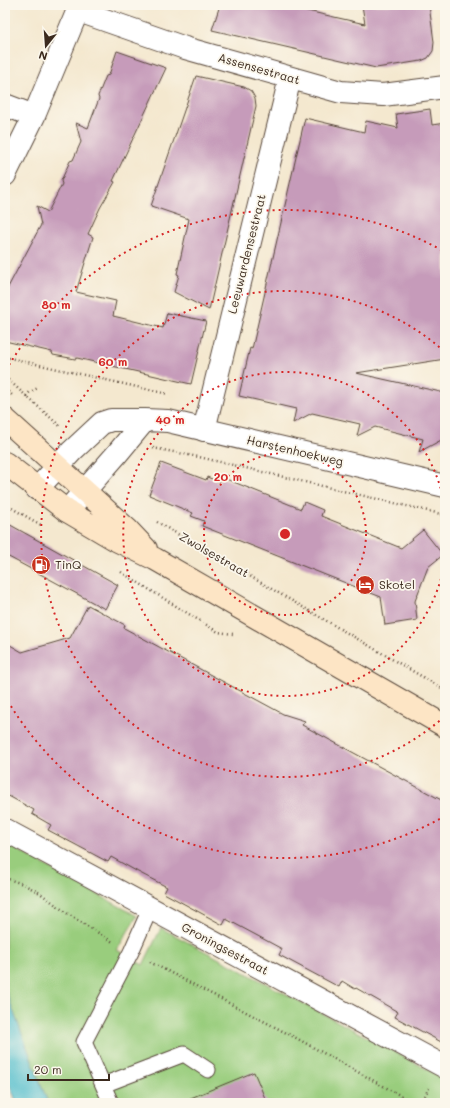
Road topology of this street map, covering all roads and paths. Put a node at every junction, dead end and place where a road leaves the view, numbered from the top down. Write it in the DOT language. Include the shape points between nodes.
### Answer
graph roads {
  1 [pos="80,8"];
  2 [pos="290,78"];
  3 [pos="445,87"];
  4 [pos="5,104"];
  5 [pos="34,116"];
  6 [pos="5,175"];
  7 [pos="38,388"];
  8 [pos="5,389"];
  9 [pos="26,396"];
  10 [pos="16,398"];
  11 [pos="5,419"];
  12 [pos="145,420"];
  13 [pos="204,430"];
  14 [pos="147,447"];
  15 [pos="5,463"];
  16 [pos="58,466"];
  17 [pos="445,486"];
  18 [pos="37,489"];
  19 [pos="85,490"];
  20 [pos="66,511"];
  21 [pos="445,515"];
  22 [pos="155,521"];
  23 [pos="156,559"];
  24 [pos="445,690"];
  25 [pos="445,726"];
  26 [pos="5,830"];
  27 [pos="5,878"];
  28 [pos="150,909"];
  29 [pos="131,952"];
  30 [pos="445,1067"];
  31 [pos="208,1070"];
  32 [pos="103,1085"];
  33 [pos="112,1103"];
  34 [pos="414,1103"];
  1 -- 2 [label="street, Assensestraat" via="185,48"];
  1 -- 5 [label="street"];
  2 -- 3 [label="street, Assensestraat" via="342,92 383,96"];
  2 -- 13 [label="street, Leeuwardensestraat"];
  4 -- 5 [label="street"];
  5 -- 6 [label="street"];
  7 -- 9 [label="path"];
  8 -- 10 [label="path"];
  11 -- 16 [label="main road"];
  12 -- 13 [label="street, Harstenhoekweg" via="168,421"];
  12 -- 16 [label="street, Harstenhoekweg" via="111,420 102,423"];
  12 -- 19 [label="street"];
  13 -- 17 [label="street, Harstenhoekweg"];
  14 -- 21 [label="path"];
  15 -- 18 [label="main road"];
  16 -- 18 [label="street, Harstenhoekweg"];
  16 -- 19 [label="main road"];
  18 -- 20 [label="main road"];
  19 -- 20 [label="street"];
  19 -- 23 [label="main road"];
  20 -- 23 [label="main road" via="116,540"];
  22 -- 24 [label="path, Zwolsestraat"];
  23 -- 25 [label="main road"];
  26 -- 28 [label="street, Groningsestraat"];
  27 -- 29 [label="path" via="40,893 68,914"];
  28 -- 29 [label="lane"];
  28 -- 30 [label="street, Groningsestraat"];
  29 -- 32 [label="lane" via="84,1042"];
  29 -- 34 [label="path"];
  31 -- 32 [label="lane" via="184,1054"];
  32 -- 33 [label="lane"];
}
